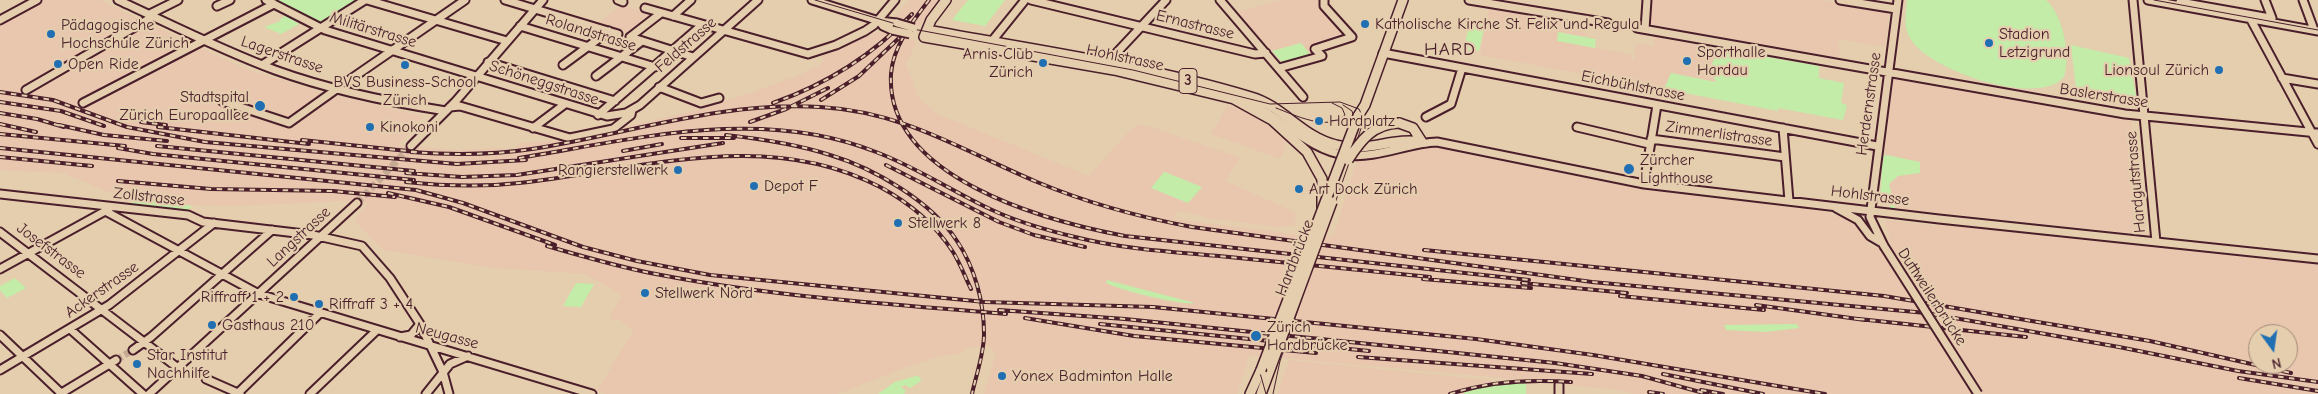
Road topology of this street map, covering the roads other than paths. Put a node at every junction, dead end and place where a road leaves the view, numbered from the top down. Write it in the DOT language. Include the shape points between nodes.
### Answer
graph roads {
  1 [pos="37,0"];
  2 [pos="178,0"];
  3 [pos="230,0"];
  4 [pos="266,0"];
  5 [pos="366,0"];
  6 [pos="465,0"];
  7 [pos="505,0"];
  8 [pos="543,0"];
  9 [pos="691,0"];
  10 [pos="758,0"];
  11 [pos="812,0"];
  12 [pos="895,0"];
  13 [pos="946,0"];
  14 [pos="1025,0"];
  15 [pos="1031,0"];
  16 [pos="1166,0"];
  17 [pos="1220,0"];
  18 [pos="1324,0"];
  19 [pos="1403,0"];
  20 [pos="1469,0"];
  21 [pos="1647,0"];
  22 [pos="1840,0"];
  23 [pos="1898,0"];
  24 [pos="2133,0"];
  25 [pos="2148,0"];
  26 [pos="2167,0"];
  27 [pos="2264,0"];
  28 [pos="2303,0"];
  29 [pos="122,1"];
  30 [pos="824,2"];
  31 [pos="2188,2"];
  32 [pos="274,4"];
  33 [pos="217,6"];
  34 [pos="535,8"];
  35 [pos="645,8"];
  36 [pos="1896,9"];
  37 [pos="661,12"];
  38 [pos="152,15"];
  39 [pos="673,16"];
  40 [pos="2249,17"];
  41 [pos="2272,18"];
  42 [pos="0,20"];
  43 [pos="436,20"];
  44 [pos="878,21"];
  45 [pos="1608,23"];
  46 [pos="702,25"];
  47 [pos="520,26"];
  48 [pos="1140,26"];
  49 [pos="320,28"];
  50 [pos="1637,28"];
  51 [pos="2316,28"];
  52 [pos="1645,29"];
  53 [pos="609,31"];
  54 [pos="724,31"];
  55 [pos="925,33"];
  56 [pos="618,34"];
  57 [pos="205,40"];
  58 [pos="507,41"];
  59 [pos="642,41"];
  60 [pos="992,41"];
  61 [pos="589,47"];
  62 [pos="393,50"];
  63 [pos="673,51"];
  64 [pos="1266,53"];
  65 [pos="1383,53"];
  66 [pos="622,57"];
  67 [pos="693,57"];
  68 [pos="488,62"];
  69 [pos="262,65"];
  70 [pos="563,65"];
  71 [pos="1109,66"];
  72 [pos="655,67"];
  73 [pos="1279,68"];
  74 [pos="1462,68"];
  75 [pos="1887,71"];
  76 [pos="477,76"];
  77 [pos="596,76"];
  78 [pos="2282,78"];
  79 [pos="348,81"];
  80 [pos="2318,84"];
  81 [pos="659,87"];
  82 [pos="338,88"];
  83 [pos="26,90"];
  84 [pos="1303,97"];
  85 [pos="719,98"];
  86 [pos="1234,99"];
  87 [pos="222,101"];
  88 [pos="614,101"];
  89 [pos="83,103"];
  90 [pos="565,104"];
  91 [pos="1657,105"];
  92 [pos="448,109"];
  93 [pos="632,110"];
  94 [pos="598,115"];
  95 [pos="1361,115"];
  96 [pos="1426,117"];
  97 [pos="2144,117"];
  98 [pos="1577,127"];
  99 [pos="534,128"];
  100 [pos="1783,128"];
  101 [pos="2315,133"];
  102 [pos="1422,142"];
  103 [pos="1650,142"];
  104 [pos="2318,144"];
  105 [pos="411,146"];
  106 [pos="1877,146"];
  107 [pos="1784,157"];
  108 [pos="1348,160"];
  109 [pos="1644,184"];
  110 [pos="0,194"];
  111 [pos="1789,201"];
  112 [pos="357,202"];
  113 [pos="1833,206"];
  114 [pos="109,210"];
  115 [pos="1870,211"];
  116 [pos="1320,213"];
  117 [pos="214,223"];
  118 [pos="272,230"];
  119 [pos="0,232"];
  120 [pos="323,236"];
  121 [pos="2156,242"];
  122 [pos="1883,245"];
  123 [pos="179,251"];
  124 [pos="29,253"];
  125 [pos="2318,259"];
  126 [pos="0,269"];
  127 [pos="222,275"];
  128 [pos="259,294"];
  129 [pos="102,310"];
  130 [pos="320,313"];
  131 [pos="420,324"];
  132 [pos="70,329"];
  133 [pos="377,330"];
  134 [pos="1,337"];
  135 [pos="399,337"];
  136 [pos="145,342"];
  137 [pos="432,346"];
  138 [pos="133,350"];
  139 [pos="468,356"];
  140 [pos="21,357"];
  141 [pos="116,360"];
  142 [pos="108,365"];
  143 [pos="178,368"];
  144 [pos="0,370"];
  145 [pos="443,372"];
  146 [pos="206,379"];
  147 [pos="1559,385"];
  148 [pos="574,392"];
  149 [pos="61,394"];
  150 [pos="143,394"];
  151 [pos="149,394"];
  152 [pos="239,394"];
  153 [pos="310,394"];
  154 [pos="426,394"];
  155 [pos="449,394"];
  156 [pos="592,394"];
  157 [pos="1250,394"];
  158 [pos="1261,394"];
  159 [pos="1559,394"];
  160 [pos="1978,394"];
  1 -- 42 [label="street"];
  2 -- 38 [label="street"];
  3 -- 33 [label="street"];
  4 -- 32 [label="street, Militärstrasse"];
  5 -- 43 [label="street"];
  5 -- 49 [label="street"];
  6 -- 43 [label="street"];
  7 -- 34 [label="street"];
  8 -- 34 [label="street"];
  9 -- 39 [label="street"];
  10 -- 54 [label="street, Feldstrasse"];
  11 -- 30 [label="street, Hohlstrasse"];
  12 -- 44 [label="street"];
  13 -- 55 [label="main road"];
  14 -- 60 [label="street"];
  15 -- 48 [label="street, Ernastrasse"];
  16 -- 48 [label="street"];
  17 -- 64 [label="street"];
  18 -- 73 [label="street" via="1324,6 1352,37 1315,49 1322,56"];
  19 -- 65 [label="main road"];
  20 -- 45 [label="street"];
  21 -- 52 [label="street"];
  22 -- 36 [label="street"];
  23 -- 36 [label="street, Herdernstrasse"];
  24 -- 97 [label="street, Hardgutstrasse"];
  25 -- 40 [label="street"];
  26 -- 31 [label="street"];
  27 -- 41 [label="street"];
  28 -- 51 [label="street"];
  29 -- 38 [label="street, Lagerstrasse"];
  30 -- 44 [label="street, Hohlstrasse"];
  31 -- 40 [label="street"];
  32 -- 49 [label="street, Militärstrasse"];
  32 -- 57 [label="street"];
  34 -- 47 [label="street"];
  34 -- 53 [label="street"];
  35 -- 37 [label="street"];
  36 -- 75 [label="street, Herdernstrasse"];
  37 -- 39 [label="street"];
  37 -- 59 [label="street" via="630,37"];
  38 -- 57 [label="street, Lagerstrasse"];
  38 -- 83 [label="street"];
  39 -- 46 [label="street"];
  40 -- 41 [label="street"];
  40 -- 51 [label="street"];
  40 -- 78 [label="street"];
  41 -- 51 [label="street"];
  43 -- 58 [label="street"];
  43 -- 62 [label="street"];
  44 -- 54 [label="street" via="858,35 809,54"];
  44 -- 55 [label="street, Hohlstrasse, bridge"];
  44 -- 55 [label="street, Hohlstrasse, bridge" via="892,30"];
  46 -- 54 [label="street"];
  46 -- 63 [label="street"];
  47 -- 58 [label="street"];
  47 -- 61 [label="street, Rolandstrasse"];
  48 -- 64 [label="street, Ernastrasse" via="1255,54"];
  48 -- 71 [label="street"];
  49 -- 62 [label="street, Militärstrasse"];
  49 -- 69 [label="street"];
  50 -- 52 [label="street, Baslerstrasse"];
  52 -- 75 [label="street, Baslerstrasse"];
  53 -- 56 [label="street"];
  53 -- 61 [label="street"];
  54 -- 67 [label="street, Feldstrasse"];
  55 -- 60 [label="main road, Hohlstrasse / 3"];
  55 -- 71 [label="main road, Hohlstrasse / 3"];
  57 -- 69 [label="street, Lagerstrasse"];
  57 -- 89 [label="street"];
  58 -- 68 [label="street"];
  59 -- 63 [label="street"];
  59 -- 66 [label="street"];
  60 -- 71 [label="main road, Hohlstrasse / 3"];
  61 -- 66 [label="street, Rolandstrasse"];
  61 -- 70 [label="street"];
  62 -- 76 [label="street, Militärstrasse"];
  62 -- 79 [label="street"];
  63 -- 67 [label="street"];
  63 -- 72 [label="street"];
  64 -- 73 [label="street"];
  65 -- 74 [label="street, Eichbühlstrasse"];
  65 -- 95 [label="main road"];
  66 -- 72 [label="street, Rolandstrasse"];
  66 -- 77 [label="street"];
  67 -- 81 [label="street, Feldstrasse"];
  68 -- 76 [label="street"];
  68 -- 88 [label="street"];
  69 -- 82 [label="street, Lagerstrasse"];
  71 -- 86 [label="main road, Hohlstrasse / 3"];
  71 -- 102 [label="main road, Hohlstrasse / 3" via="1259,100 1307,134 1332,145 1364,148"];
  72 -- 88 [label="street"];
  73 -- 84 [label="street"];
  74 -- 91 [label="street, Eichbühlstrasse"];
  74 -- 96 [label="street" via="1452,104"];
  75 -- 97 [label="street, Baslerstrasse"];
  75 -- 106 [label="street, Herdernstrasse"];
  76 -- 90 [label="street, Schöneggstrasse"];
  76 -- 92 [label="street"];
  78 -- 80 [label="street"];
  78 -- 101 [label="street"];
  81 -- 85 [label="street" via="701,103"];
  81 -- 93 [label="street, Feldstrasse"];
  82 -- 87 [label="street" via="289,123"];
  82 -- 92 [label="street, Lagerstrasse"];
  86 -- 102 [label="street, Hohlstrasse" via="1255,104 1317,146 1339,154 1370,154"];
  86 -- 116 [label="main road, Hardbrücke / 3, bridge" via="1272,120 1296,140 1314,162 1322,180"];
  88 -- 94 [label="street"];
  90 -- 94 [label="street, Schöneggstrasse"];
  90 -- 99 [label="street"];
  91 -- 100 [label="street, Eichbühlstrasse"];
  91 -- 103 [label="street"];
  92 -- 99 [label="street, Lagerstrasse" via="460,106"];
  92 -- 105 [label="street"];
  93 -- 94 [label="street, Schöneggstrasse" via="615,116"];
  93 -- 99 [label="street, Feldstrasse" via="631,115 614,128 574,137"];
  95 -- 108 [label="main road, Hardbrücke, bridge"];
  95 -- 116 [label="main road, Hardbrücke, bridge"];
  97 -- 101 [label="street, Baslerstrasse"];
  97 -- 121 [label="street, Hardgutstrasse"];
  98 -- 103 [label="street, Zimmerlistrasse"];
  100 -- 106 [label="street, Eichbühlstrasse"];
  100 -- 107 [label="street"];
  101 -- 104 [label="street"];
  102 -- 108 [label="main road, Hardbrücke, bridge" via="1413,128 1399,123 1385,124 1370,132"];
  102 -- 109 [label="street, Hohlstrasse" via="1468,148"];
  103 -- 107 [label="street, Zimmerlistrasse"];
  103 -- 109 [label="street"];
  106 -- 115 [label="street, Herdernstrasse"];
  107 -- 111 [label="street"];
  108 -- 158 [label="main road, Hardbrücke, bridge"];
  109 -- 111 [label="street, Hohlstrasse"];
  110 -- 114 [label="street, Zollstrasse"];
  111 -- 113 [label="street, Hohlstrasse"];
  112 -- 120 [label="street, Langstrasse"];
  113 -- 115 [label="street, Hohlstrasse"];
  113 -- 122 [label="street" via="1858,220 1870,236"];
  114 -- 117 [label="street, Zollstrasse" via="188,215"];
  114 -- 123 [label="street, Neugasse"];
  114 -- 124 [label="street"];
  115 -- 121 [label="street, Hohlstrasse"];
  115 -- 122 [label="street, Duttweilerbrücke"];
  116 -- 157 [label="main road, Hardbrücke, bridge"];
  117 -- 118 [label="street, Zollstrasse"];
  117 -- 123 [label="street, Ackerstrasse"];
  118 -- 120 [label="street, Zollstrasse"];
  118 -- 127 [label="street"];
  119 -- 124 [label="street, Josefstrasse"];
  120 -- 128 [label="street, Langstrasse"];
  120 -- 131 [label="street, Zollstrasse" via="364,247 390,278"];
  121 -- 125 [label="street, Hohlstrasse"];
  122 -- 160 [label="street, Duttweilerbrücke, bridge"];
  123 -- 127 [label="street, Neugasse"];
  123 -- 129 [label="street, Ackerstrasse"];
  124 -- 126 [label="street"];
  124 -- 129 [label="street, Josefstrasse"];
  127 -- 128 [label="street, Neugasse"];
  127 -- 136 [label="street"];
  128 -- 130 [label="street, Neugasse"];
  128 -- 143 [label="street, Langstrasse"];
  129 -- 132 [label="street, Ackerstrasse"];
  129 -- 136 [label="street, Josefstrasse"];
  130 -- 133 [label="street, Neugasse"];
  130 -- 152 [label="street"];
  131 -- 135 [label="street" via="411,335"];
  131 -- 137 [label="street, Zollstrasse"];
  132 -- 140 [label="street, Ackerstrasse"];
  132 -- 142 [label="street"];
  133 -- 135 [label="street, Neugasse"];
  133 -- 153 [label="street"];
  134 -- 140 [label="street"];
  135 -- 137 [label="street, Neugasse"];
  136 -- 138 [label="street"];
  136 -- 143 [label="street, Josefstrasse"];
  137 -- 139 [label="street, Neugasse"];
  137 -- 145 [label="street, Zollstrasse"];
  139 -- 145 [label="street" via="455,361"];
  139 -- 148 [label="street, Neugasse"];
  140 -- 144 [label="street, Ackerstrasse"];
  140 -- 149 [label="street"];
  141 -- 142 [label="street"];
  142 -- 149 [label="street"];
  142 -- 150 [label="street"];
  143 -- 151 [label="street, Langstrasse"];
  145 -- 154 [label="street"];
  145 -- 155 [label="street, Zollstrasse"];
  146 -- 152 [label="street"];
  147 -- 159 [label="street"];
  148 -- 156 [label="street, Neugasse"];
}
